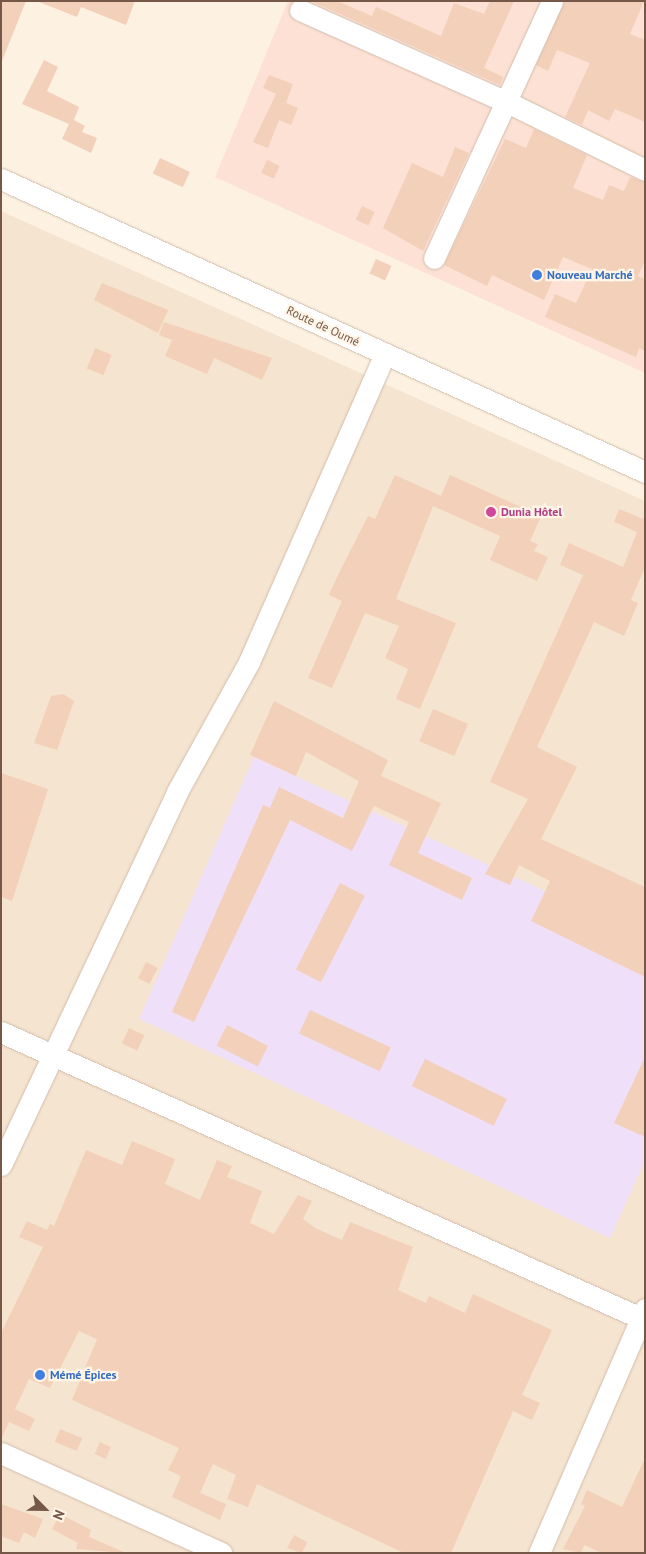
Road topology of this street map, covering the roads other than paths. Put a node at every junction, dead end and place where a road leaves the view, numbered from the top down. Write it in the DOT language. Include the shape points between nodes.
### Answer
graph roads {
  1 [pos="552,1"];
  2 [pos="300,10"];
  3 [pos="507,102"];
  4 [pos="645,170"];
  5 [pos="1,179"];
  6 [pos="434,258"];
  7 [pos="385,354"];
  8 [pos="645,472"];
  9 [pos="1,1032"];
  10 [pos="52,1056"];
  11 [pos="1,1165"];
  12 [pos="643,1315"];
  13 [pos="1,1453"];
  14 [pos="221,1553"];
  15 [pos="539,1553"];
  1 -- 3 [label="street"];
  2 -- 3 [label="street"];
  3 -- 4 [label="street"];
  3 -- 6 [label="street"];
  5 -- 7 [label="street, Route de Oumé"];
  7 -- 8 [label="street, Route de Oumé"];
  7 -- 10 [label="street" via="250,662 177,792"];
  9 -- 10 [label="street"];
  10 -- 11 [label="street"];
  10 -- 12 [label="street"];
  12 -- 15 [label="street"];
  13 -- 14 [label="street"];
}
